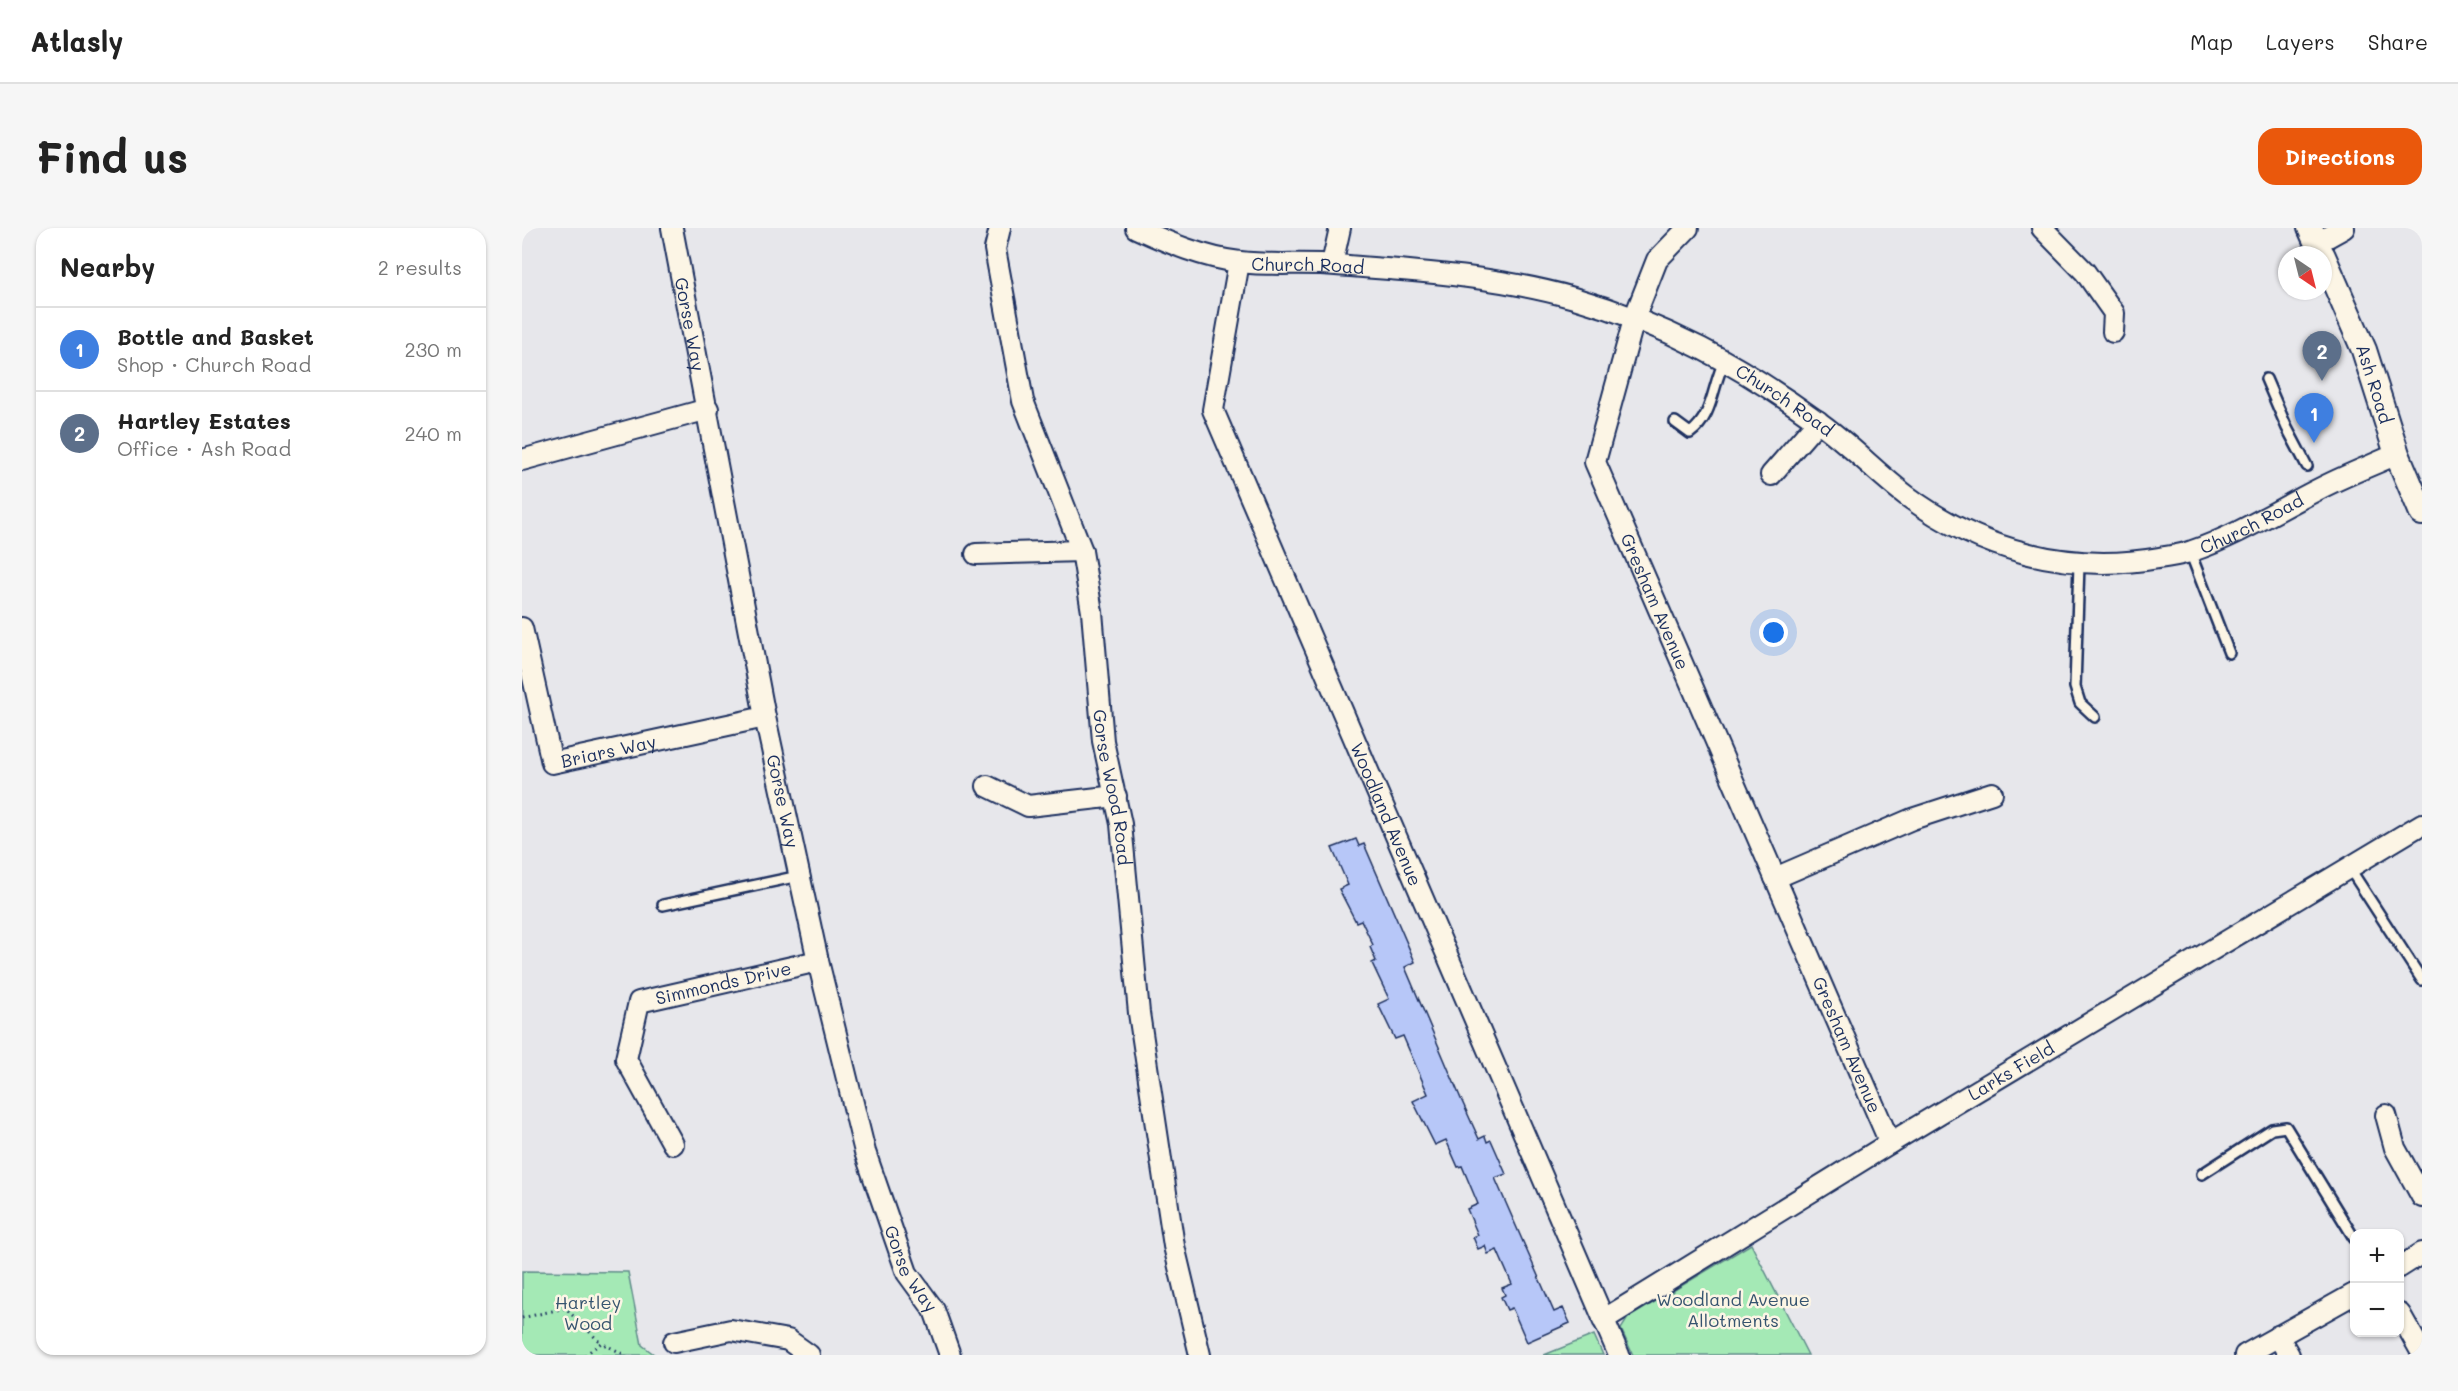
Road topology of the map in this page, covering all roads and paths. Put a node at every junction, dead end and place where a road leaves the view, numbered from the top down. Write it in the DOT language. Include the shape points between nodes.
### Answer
graph roads {
  1 [pos="672,228"];
  2 [pos="1000,228"];
  3 [pos="1136,228"];
  4 [pos="1340,228"];
  5 [pos="1688,228"];
  6 [pos="2042,228"];
  7 [pos="2344,228"];
  8 [pos="2318,246"];
  9 [pos="1239,262"];
  10 [pos="1332,264"];
  11 [pos="2332,278"];
  12 [pos="1635,316"];
  13 [pos="2114,332"];
  14 [pos="1725,360"];
  15 [pos="2266,380"];
  16 [pos="708,410"];
  17 [pos="1818,421"];
  18 [pos="1675,422"];
  19 [pos="2397,454"];
  20 [pos="522,460"];
  21 [pos="2307,466"];
  22 [pos="1771,475"];
  23 [pos="2422,513"];
  24 [pos="1082,551"];
  25 [pos="2190,552"];
  26 [pos="976,554"];
  27 [pos="2079,564"];
  28 [pos="522,628"];
  29 [pos="2229,653"];
  30 [pos="765,717"];
  31 [pos="2095,717"];
  32 [pos="987,786"];
  33 [pos="1992,793"];
  34 [pos="1116,796"];
  35 [pos="2422,824"];
  36 [pos="2350,869"];
  37 [pos="799,876"];
  38 [pos="1775,878"];
  39 [pos="663,905"];
  40 [pos="818,961"];
  41 [pos="2422,980"];
  42 [pos="2386,1114"];
  43 [pos="1890,1143"];
  44 [pos="673,1144"];
  45 [pos="2202,1174"];
  46 [pos="2422,1197"];
  47 [pos="2350,1230"];
  48 [pos="2422,1253"];
  49 [pos="2404,1264"];
  50 [pos="2350,1297"];
  51 [pos="522,1318"];
  52 [pos="1603,1320"];
  53 [pos="2404,1321"];
  54 [pos="2278,1336"];
  55 [pos="675,1342"];
  56 [pos="602,1343"];
  57 [pos="2422,1353"];
  58 [pos="585,1355"];
  59 [pos="625,1355"];
  60 [pos="809,1355"];
  61 [pos="950,1355"];
  62 [pos="1200,1355"];
  63 [pos="1619,1355"];
  64 [pos="2245,1355"];
  65 [pos="2289,1355"];
  1 -- 16 [label="street, Gorse Way"];
  2 -- 24 [label="street, Gorse Wood Road" via="995,249 1023,401"];
  3 -- 9 [label="street, Church Road" via="1174,246"];
  4 -- 10 [label="street"];
  5 -- 12 [label="street, Gresham Avenue" via="1657,260"];
  6 -- 13 [label="street" via="2085,272 2114,313"];
  7 -- 8 [label="street"];
  9 -- 10 [label="street, Church Road"];
  9 -- 52 [label="street, Woodland Avenue" via="1213,410"];
  10 -- 12 [label="street, Church Road" via="1511,284"];
  11 -- 19 [label="street, Ash Road" via="2364,350"];
  12 -- 14 [label="street, Church Road"];
  12 -- 38 [label="street, Gresham Avenue" via="1595,462"];
  14 -- 17 [label="street, Church Road"];
  14 -- 18 [label="lane" via="1702,422 1690,433"];
  15 -- 21 [label="lane"];
  16 -- 20 [label="street"];
  16 -- 30 [label="street, Gorse Way"];
  17 -- 22 [label="street"];
  17 -- 27 [label="street, Church Road" via="1908,496 1969,534 2026,555"];
  19 -- 23 [label="street, Ash Road"];
  19 -- 25 [label="street, Church Road" via="2318,489 2238,533"];
  24 -- 26 [label="street"];
  24 -- 34 [label="street, Gorse Wood Road" via="1092,612 1103,741"];
  25 -- 27 [label="street, Church Road" via="2136,562"];
  25 -- 29 [label="lane"];
  27 -- 31 [label="lane" via="2075,687 2080,703"];
  28 -- 30 [label="street, Briars Way" via="552,763"];
  30 -- 37 [label="street, Gorse Way"];
  32 -- 34 [label="street" via="1028,806"];
  33 -- 38 [label="street" via="1912,819"];
  34 -- 62 [label="street, Gorse Wood Road" via="1139,1013 1174,1246"];
  35 -- 36 [label="street, Larks Field"];
  36 -- 41 [label="lane"];
  36 -- 43 [label="street, Larks Field"];
  37 -- 39 [label="lane"];
  37 -- 40 [label="street, Gorse Way"];
  38 -- 43 [label="street, Gresham Avenue"];
  40 -- 44 [label="street, Simmonds Drive" via="639,1002 626,1059"];
  40 -- 61 [label="street, Gorse Way" via="865,1152 907,1273 934,1310"];
  42 -- 46 [label="street" via="2395,1148"];
  43 -- 52 [label="street, Larks Field"];
  45 -- 47 [label="lane" via="2272,1129 2286,1127"];
  48 -- 49 [label="street"];
  50 -- 54 [label="street"];
  51 -- 56 [label="path" via="565,1308"];
  52 -- 63 [label="street, Woodland Avenue"];
  53 -- 57 [label="street"];
  54 -- 64 [label="street"];
  54 -- 65 [label="street"];
  55 -- 60 [label="street" via="731,1330 788,1340"];
  56 -- 58 [label="path"];
  56 -- 59 [label="path"];
}
